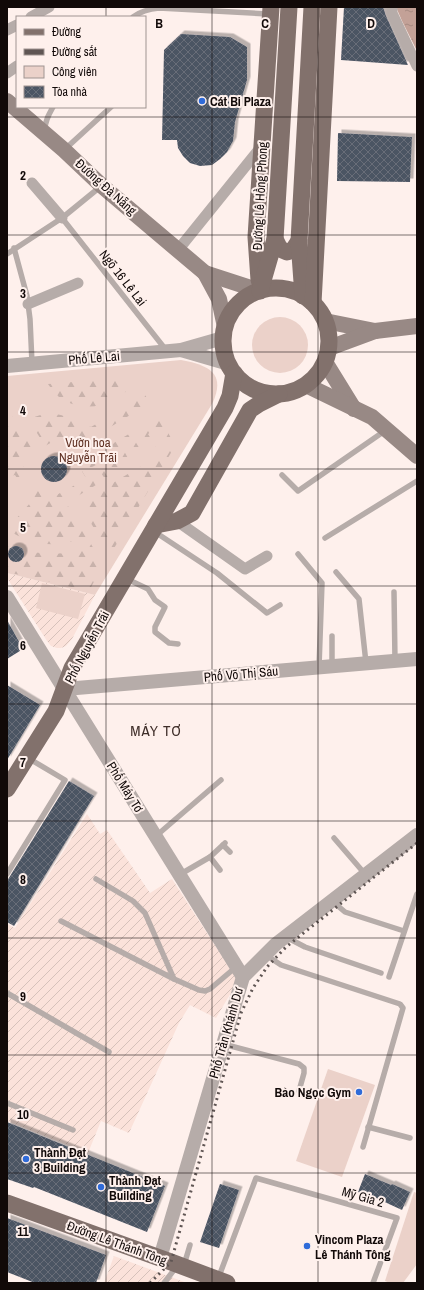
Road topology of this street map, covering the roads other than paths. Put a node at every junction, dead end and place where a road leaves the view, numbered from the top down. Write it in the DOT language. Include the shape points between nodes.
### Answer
graph roads {
  1 [pos="49,7"];
  2 [pos="392,7"];
  3 [pos="271,11"];
  4 [pos="289,12"];
  5 [pos="312,12"];
  6 [pos="329,12"];
  7 [pos="33,16"];
  8 [pos="134,16"];
  9 [pos="417,66"];
  10 [pos="16,67"];
  11 [pos="7,73"];
  12 [pos="7,101"];
  13 [pos="53,108"];
  14 [pos="111,108"];
  15 [pos="45,133"];
  16 [pos="262,147"];
  17 [pos="64,150"];
  18 [pos="32,183"];
  19 [pos="102,186"];
  20 [pos="62,218"];
  21 [pos="275,239"];
  22 [pos="299,241"];
  23 [pos="14,248"];
  24 [pos="178,250"];
  25 [pos="7,254"];
  26 [pos="205,273"];
  27 [pos="78,283"];
  28 [pos="260,291"];
  29 [pos="308,299"];
  30 [pos="28,304"];
  31 [pos="325,321"];
  32 [pos="417,326"];
  33 [pos="375,331"];
  34 [pos="224,333"];
  35 [pos="174,351"];
  36 [pos="327,355"];
  37 [pos="32,364"];
  38 [pos="7,366"];
  39 [pos="232,369"];
  40 [pos="306,385"];
  41 [pos="279,394"];
  42 [pos="354,409"];
  43 [pos="386,430"];
  44 [pos="417,456"];
  45 [pos="282,475"];
  46 [pos="417,481"];
  47 [pos="177,521"];
  48 [pos="154,528"];
  49 [pos="325,538"];
  50 [pos="298,554"];
  51 [pos="267,556"];
  52 [pos="336,572"];
  53 [pos="125,578"];
  54 [pos="394,592"];
  55 [pos="7,597"];
  56 [pos="280,605"];
  57 [pos="332,636"];
  58 [pos="178,644"];
  59 [pos="417,659"];
  60 [pos="396,661"];
  61 [pos="366,664"];
  62 [pos="325,667"];
  63 [pos="65,689"];
  64 [pos="27,758"];
  65 [pos="221,780"];
  66 [pos="9,783"];
  67 [pos="417,835"];
  68 [pos="155,837"];
  69 [pos="334,838"];
  70 [pos="230,852"];
  71 [pos="210,857"];
  72 [pos="220,870"];
  73 [pos="7,874"];
  74 [pos="179,875"];
  75 [pos="365,875"];
  76 [pos="96,879"];
  77 [pos="417,894"];
  78 [pos="332,901"];
  79 [pos="61,921"];
  80 [pos="404,931"];
  81 [pos="286,936"];
  82 [pos="266,955"];
  83 [pos="240,972"];
  84 [pos="381,973"];
  85 [pos="389,977"];
  86 [pos="174,979"];
  87 [pos="7,993"];
  88 [pos="223,1044"];
  89 [pos="109,1052"];
  90 [pos="299,1091"];
  91 [pos="7,1103"];
  92 [pos="368,1127"];
  93 [pos="73,1130"];
  94 [pos="410,1138"];
  95 [pos="362,1147"];
  96 [pos="7,1203"];
  97 [pos="190,1245"];
  98 [pos="160,1258"];
  99 [pos="180,1266"];
  100 [pos="222,1281"];
  101 [pos="164,1283"];
  102 [pos="373,1283"];
  1 -- 7 [label="street"];
  2 -- 9 [label="street" via="392,13"];
  3 -- 4 [label="main road"];
  3 -- 8 [label="lane" via="159,8 147,9"];
  3 -- 16 [label="main road, Đường Lê Hồng Phong"];
  4 -- 21 [label="main road, Đường Lê Hồng Phong"];
  5 -- 6 [label="main road"];
  5 -- 22 [label="main road"];
  6 -- 29 [label="main road"];
  10 -- 11 [label="street"];
  12 -- 15 [label="main road, Đường Đà Nẵng"];
  13 -- 15 [label="lane" via="45,124"];
  14 -- 17 [label="lane"];
  15 -- 17 [label="main road, Đường Đà Nẵng"];
  16 -- 24 [label="street"];
  16 -- 28 [label="main road, Đường Lê Hồng Phong" via="256,237"];
  17 -- 19 [label="main road, Đường Đà Nẵng"];
  18 -- 20 [label="street"];
  19 -- 20 [label="lane"];
  19 -- 24 [label="main road, Đường Đà Nẵng"];
  20 -- 23 [label="lane"];
  20 -- 35 [label="lane, Ngõ 16 Lê Lai"];
  21 -- 22 [label="main road" via="280,249 287,252 293,250"];
  21 -- 28 [label="main road, Đường Lê Hồng Phong"];
  22 -- 29 [label="main road"];
  23 -- 25 [label="lane"];
  23 -- 30 [label="lane"];
  24 -- 26 [label="main road, Đường Đà Nẵng"];
  26 -- 28 [label="main road, Đường Đà Nẵng"];
  26 -- 34 [label="main road, Đường Đà Nẵng" via="218,299"];
  27 -- 30 [label="street"];
  28 -- 29 [label="main road" via="282,289 293,291"];
  28 -- 34 [label="main road" via="244,299 232,311"];
  29 -- 31 [label="main road"];
  30 -- 37 [label="lane"];
  31 -- 33 [label="main road"];
  31 -- 36 [label="main road" via="329,335"];
  32 -- 33 [label="main road"];
  33 -- 36 [label="main road"];
  34 -- 35 [label="street, Phố Lê Lai"];
  34 -- 39 [label="main road" via="225,352"];
  35 -- 37 [label="street, Phố Lê Lai"];
  35 -- 39 [label="street, Phố Lê Lai"];
  36 -- 40 [label="main road" via="318,374"];
  36 -- 42 [label="main road"];
  37 -- 38 [label="street, Phố Lê Lai"];
  39 -- 41 [label="main road" via="243,382 254,389"];
  39 -- 48 [label="main road, Phố Nguyễn Trãi" via="230,396 225,408"];
  40 -- 41 [label="main road"];
  40 -- 42 [label="main road"];
  41 -- 47 [label="main road" via="250,410 192,513"];
  42 -- 43 [label="main road" via="372,418"];
  43 -- 44 [label="main road"];
  43 -- 45 [label="lane" via="298,491"];
  46 -- 49 [label="lane"];
  47 -- 48 [label="main road"];
  47 -- 51 [label="street" via="245,569"];
  48 -- 53 [label="main road, Phố Nguyễn Trãi"];
  48 -- 56 [label="lane" via="217,573 266,613"];
  50 -- 62 [label="lane" via="322,583"];
  52 -- 61 [label="lane" via="359,599"];
  53 -- 58 [label="lane" via="148,589 155,600 165,607 155,632 170,643"];
  53 -- 63 [label="main road, Phố Nguyễn Trãi" via="72,668"];
  54 -- 60 [label="lane"];
  55 -- 63 [label="street, Phố Máy Tơ"];
  57 -- 62 [label="lane"];
  59 -- 60 [label="street, Phố Võ Thị Sáu"];
  60 -- 61 [label="street, Phố Võ Thị Sáu"];
  61 -- 62 [label="street, Phố Võ Thị Sáu"];
  62 -- 63 [label="street, Phố Võ Thị Sáu"];
  63 -- 64 [label="main road, Phố Nguyễn Trãi" via="56,711"];
  63 -- 68 [label="street, Phố Máy Tơ"];
  64 -- 66 [label="main road, Phố Nguyễn Trãi"];
  64 -- 73 [label="lane" via="65,780"];
  65 -- 68 [label="lane"];
  67 -- 75 [label="street, Phố Trần Khánh Dư"];
  68 -- 74 [label="street, Phố Máy Tơ"];
  69 -- 75 [label="lane"];
  70 -- 71 [label="lane" via="224,844"];
  71 -- 72 [label="lane"];
  71 -- 74 [label="lane"];
  74 -- 83 [label="street, Phố Máy Tơ"];
  75 -- 78 [label="street, Phố Trần Khánh Dư"];
  76 -- 86 [label="lane" via="133,901 145,913"];
  77 -- 80 [label="lane"];
  78 -- 80 [label="lane" via="345,912"];
  78 -- 81 [label="street, Phố Trần Khánh Dư"];
  79 -- 86 [label="lane"];
  80 -- 85 [label="lane"];
  81 -- 82 [label="street, Phố Trần Khánh Dư"];
  81 -- 84 [label="lane" via="305,947"];
  82 -- 83 [label="street, Phố Trần Khánh Dư"];
  82 -- 92 [label="lane" via="281,966 400,1004 403,1008"];
  83 -- 86 [label="lane" via="205,991"];
  83 -- 88 [label="street, Phố Trần Khánh Dư"];
  87 -- 89 [label="lane"];
  88 -- 90 [label="lane" via="299,1064 304,1068"];
  88 -- 98 [label="street, Phố Trần Khánh Dư"];
  91 -- 93 [label="lane"];
  92 -- 94 [label="lane"];
  92 -- 95 [label="lane"];
  96 -- 98 [label="main road, Đường Lê Thánh Tông"];
  97 -- 99 [label="lane"];
  98 -- 99 [label="main road, Đường Lê Thánh Tông"];
  99 -- 100 [label="main road, Đường Lê Thánh Tông"];
  99 -- 101 [label="lane"];
  100 -- 102 [label="lane, Mỹ Gia 2" via="256,1178 397,1218"];
}
